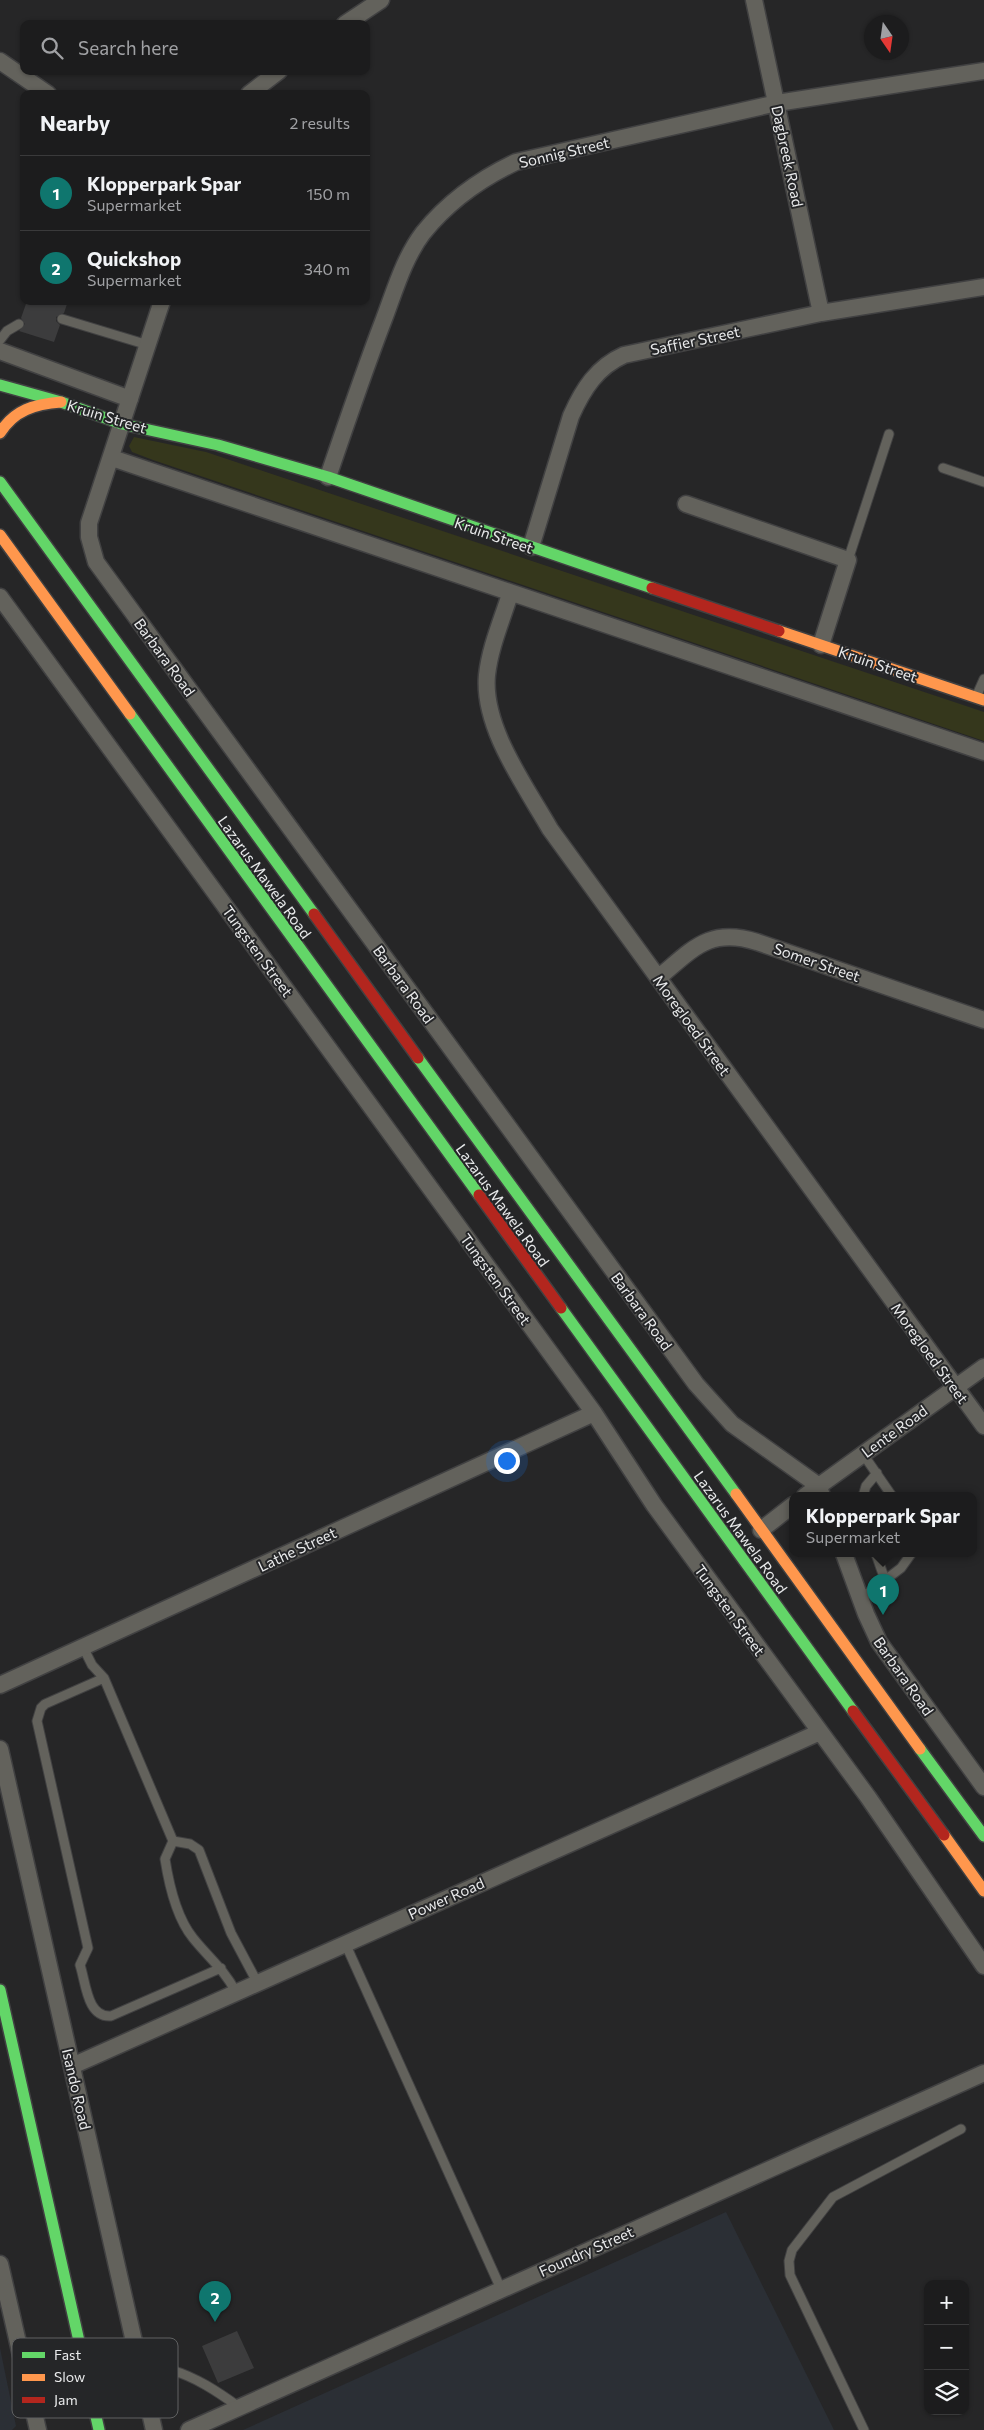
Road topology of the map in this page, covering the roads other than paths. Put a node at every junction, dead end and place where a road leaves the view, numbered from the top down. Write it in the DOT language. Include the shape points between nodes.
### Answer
graph roads {
  1 [pos="381,0"];
  2 [pos="754,0"];
  3 [pos="351,20"];
  4 [pos="0,61"];
  5 [pos="984,71"];
  6 [pos="20,75"];
  7 [pos="20,75"];
  8 [pos="274,75"];
  9 [pos="42,90"];
  10 [pos="254,90"];
  11 [pos="777,103"];
  12 [pos="984,287"];
  13 [pos="161,305"];
  14 [pos="821,313"];
  15 [pos="62,318"];
  16 [pos="19,324"];
  17 [pos="0,340"];
  18 [pos="148,345"];
  19 [pos="0,351"];
  20 [pos="0,385"];
  21 [pos="130,399"];
  22 [pos="61,402"];
  23 [pos="122,424"];
  24 [pos="0,433"];
  25 [pos="889,434"];
  26 [pos="112,458"];
  27 [pos="943,468"];
  28 [pos="328,477"];
  29 [pos="0,482"];
  30 [pos="984,482"];
  31 [pos="686,504"];
  32 [pos="0,535"];
  33 [pos="531,547"];
  34 [pos="848,560"];
  35 [pos="510,594"];
  36 [pos="0,598"];
  37 [pos="820,645"];
  38 [pos="984,679"];
  39 [pos="980,698"];
  40 [pos="984,752"];
  41 [pos="658,978"];
  42 [pos="984,1020"];
  43 [pos="984,1367"];
  44 [pos="955,1387"];
  45 [pos="594,1413"];
  46 [pos="984,1426"];
  47 [pos="863,1454"];
  48 [pos="877,1474"];
  49 [pos="820,1491"];
  50 [pos="864,1492"];
  51 [pos="889,1492"];
  52 [pos="789,1508"];
  53 [pos="761,1530"];
  54 [pos="761,1547"];
  55 [pos="845,1557"];
  56 [pos="877,1557"];
  57 [pos="910,1557"];
  58 [pos="765,1569"];
  59 [pos="885,1580"];
  60 [pos="860,1599"];
  61 [pos="795,1633"];
  62 [pos="83,1647"];
  63 [pos="104,1678"];
  64 [pos="0,1685"];
  65 [pos="820,1732"];
  66 [pos="0,1749"];
  67 [pos="984,1787"];
  68 [pos="984,1836"];
  69 [pos="173,1841"];
  70 [pos="984,1891"];
  71 [pos="345,1942"];
  72 [pos="984,1966"];
  73 [pos="221,1968"];
  74 [pos="257,1982"];
  75 [pos="0,1990"];
  76 [pos="236,1992"];
  77 [pos="72,2066"];
  78 [pos="984,2073"];
  79 [pos="961,2129"];
  80 [pos="0,2264"];
  81 [pos="501,2288"];
  82 [pos="17,2338"];
  83 [pos="78,2338"];
  84 [pos="133,2338"];
  85 [pos="178,2373"];
  86 [pos="239,2407"];
  87 [pos="189,2430"];
  88 [pos="864,2430"];
  1 -- 3 [label="street"];
  2 -- 11 [label="street, Dagbreek Road"];
  4 -- 7 [label="street"];
  5 -- 11 [label="street, Sonnig Street"];
  6 -- 9 [label="street"];
  8 -- 10 [label="street"];
  11 -- 14 [label="street, Dagbreek Road"];
  11 -- 28 [label="street, Sonnig Street" via="516,162 457,198 423,234 402,271"];
  12 -- 14 [label="street, Saffier Street"];
  13 -- 18 [label="street, Barbara Road"];
  14 -- 33 [label="street, Saffier Street" via="624,355 601,368 571,416"];
  15 -- 18 [label="lane"];
  16 -- 17 [label="lane"];
  18 -- 21 [label="street, Barbara Road"];
  19 -- 21 [label="street"];
  20 -- 22 [label="main road, Kruin Street"];
  21 -- 23 [label="street, Barbara Road"];
  22 -- 23 [label="main road, Kruin Street"];
  22 -- 24 [label="main road" via="20,411"];
  23 -- 26 [label="street, Barbara Road"];
  23 -- 28 [label="main road, Kruin Street" via="218,445"];
  25 -- 34 [label="lane"];
  26 -- 35 [label="street"];
  26 -- 49 [label="street, Barbara Road" via="89,523 96,562 696,1384 732,1424"];
  27 -- 30 [label="lane"];
  28 -- 33 [label="main road, Kruin Street"];
  29 -- 53 [label="main road, Lazarus Mawela Road"];
  31 -- 34 [label="street"];
  32 -- 61 [label="main road, Lazarus Mawela Road"];
  33 -- 37 [label="main road, Kruin Street"];
  34 -- 37 [label="street"];
  35 -- 40 [label="street"];
  35 -- 41 [label="street, Moregloed Street" via="487,673 489,709 497,732 550,829"];
  36 -- 45 [label="street, Tungsten Street"];
  37 -- 39 [label="main road, Kruin Street"];
  38 -- 39 [label="lane"];
  41 -- 42 [label="street, Somer Street" via="704,942 734,936"];
  41 -- 44 [label="street, Moregloed Street"];
  43 -- 44 [label="street, Lente Road"];
  44 -- 46 [label="street, Moregloed Street"];
  44 -- 47 [label="street, Lente Road"];
  45 -- 62 [label="street, Lathe Street"];
  45 -- 65 [label="street, Tungsten Street" via="654,1505"];
  47 -- 48 [label="lane"];
  47 -- 49 [label="street, Lente Road"];
  48 -- 50 [label="lane"];
  48 -- 51 [label="lane"];
  52 -- 53 [label="street"];
  53 -- 54 [label="main road"];
  53 -- 68 [label="main road, Lazarus Mawela Road"];
  55 -- 60 [label="street, Barbara Road"];
  56 -- 59 [label="lane"];
  57 -- 59 [label="lane"];
  58 -- 61 [label="main road"];
  59 -- 60 [label="lane"];
  60 -- 67 [label="street, Barbara Road" via="882,1648"];
  61 -- 70 [label="main road, Lazarus Mawela Road"];
  62 -- 63 [label="lane" via="92,1666"];
  62 -- 64 [label="street, Lathe Street"];
  63 -- 69 [label="lane"];
  63 -- 73 [label="lane" via="45,1704 37,1721 88,1948 80,1965 94,2010 103,2017 111,2016"];
  65 -- 71 [label="street, Power Road"];
  65 -- 72 [label="street, Tungsten Street"];
  66 -- 77 [label="street, Isando Road"];
  69 -- 73 [label="lane" via="165,1859 180,1913 192,1937"];
  69 -- 74 [label="lane" via="190,1844 199,1850 231,1933"];
  71 -- 74 [label="street, Power Road"];
  71 -- 81 [label="lane"];
  73 -- 76 [label="lane"];
  74 -- 76 [label="street, Power Road"];
  75 -- 83 [label="main road"];
  76 -- 77 [label="street, Power Road"];
  77 -- 84 [label="street, Isando Road"];
  78 -- 81 [label="street, Foundry Street"];
  79 -- 88 [label="lane" via="833,2197 792,2250 790,2275"];
  80 -- 82 [label="street"];
  81 -- 86 [label="street, Foundry Street"];
  85 -- 86 [label="lane" via="209,2386"];
  86 -- 87 [label="street, Foundry Street"];
}
